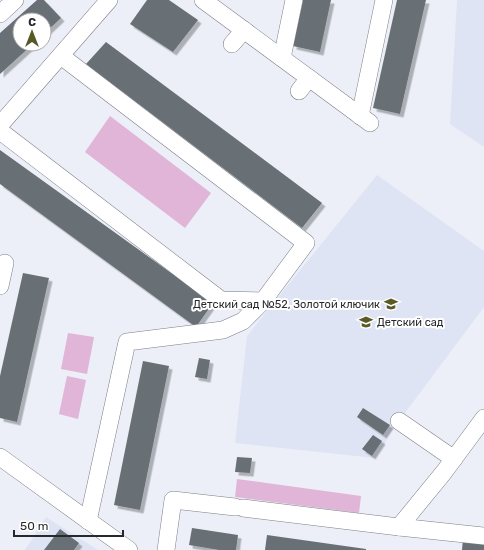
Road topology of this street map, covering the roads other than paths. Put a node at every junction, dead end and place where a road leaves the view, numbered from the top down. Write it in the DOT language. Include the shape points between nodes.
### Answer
graph roads {
  1 [pos="15,0"];
  2 [pos="109,0"];
  3 [pos="203,0"];
  4 [pos="294,0"];
  5 [pos="384,0"];
  6 [pos="0,14"];
  7 [pos="244,30"];
  8 [pos="232,44"];
  9 [pos="61,56"];
  10 [pos="282,58"];
  11 [pos="309,78"];
  12 [pos="298,91"];
  13 [pos="0,125"];
  14 [pos="0,131"];
  15 [pos="5,263"];
  16 [pos="0,286"];
  17 [pos="263,301"];
  18 [pos="484,418"];
  19 [pos="399,421"];
  20 [pos="0,457"];
  21 [pos="454,459"];
  22 [pos="88,521"];
  23 [pos="399,527"];
  24 [pos="484,536"];
  25 [pos="129,550"];
  26 [pos="166,550"];
  1 -- 6 [label="street"];
  2 -- 9 [label="street"];
  3 -- 7 [label="street"];
  4 -- 10 [label="street"];
  5 -- 11 [label="street" via="365,119"];
  7 -- 8 [label="street"];
  7 -- 10 [label="street"];
  9 -- 13 [label="street"];
  9 -- 17 [label="street" via="306,243"];
  10 -- 11 [label="street"];
  11 -- 12 [label="street"];
  14 -- 17 [label="street" via="221,300"];
  15 -- 16 [label="street"];
  17 -- 22 [label="street" via="243,321 223,330 127,342"];
  18 -- 21 [label="street"];
  19 -- 21 [label="street"];
  20 -- 22 [label="street"];
  21 -- 23 [label="street"];
  22 -- 25 [label="street"];
  23 -- 24 [label="street"];
  23 -- 26 [label="street" via="173,500"];
}
